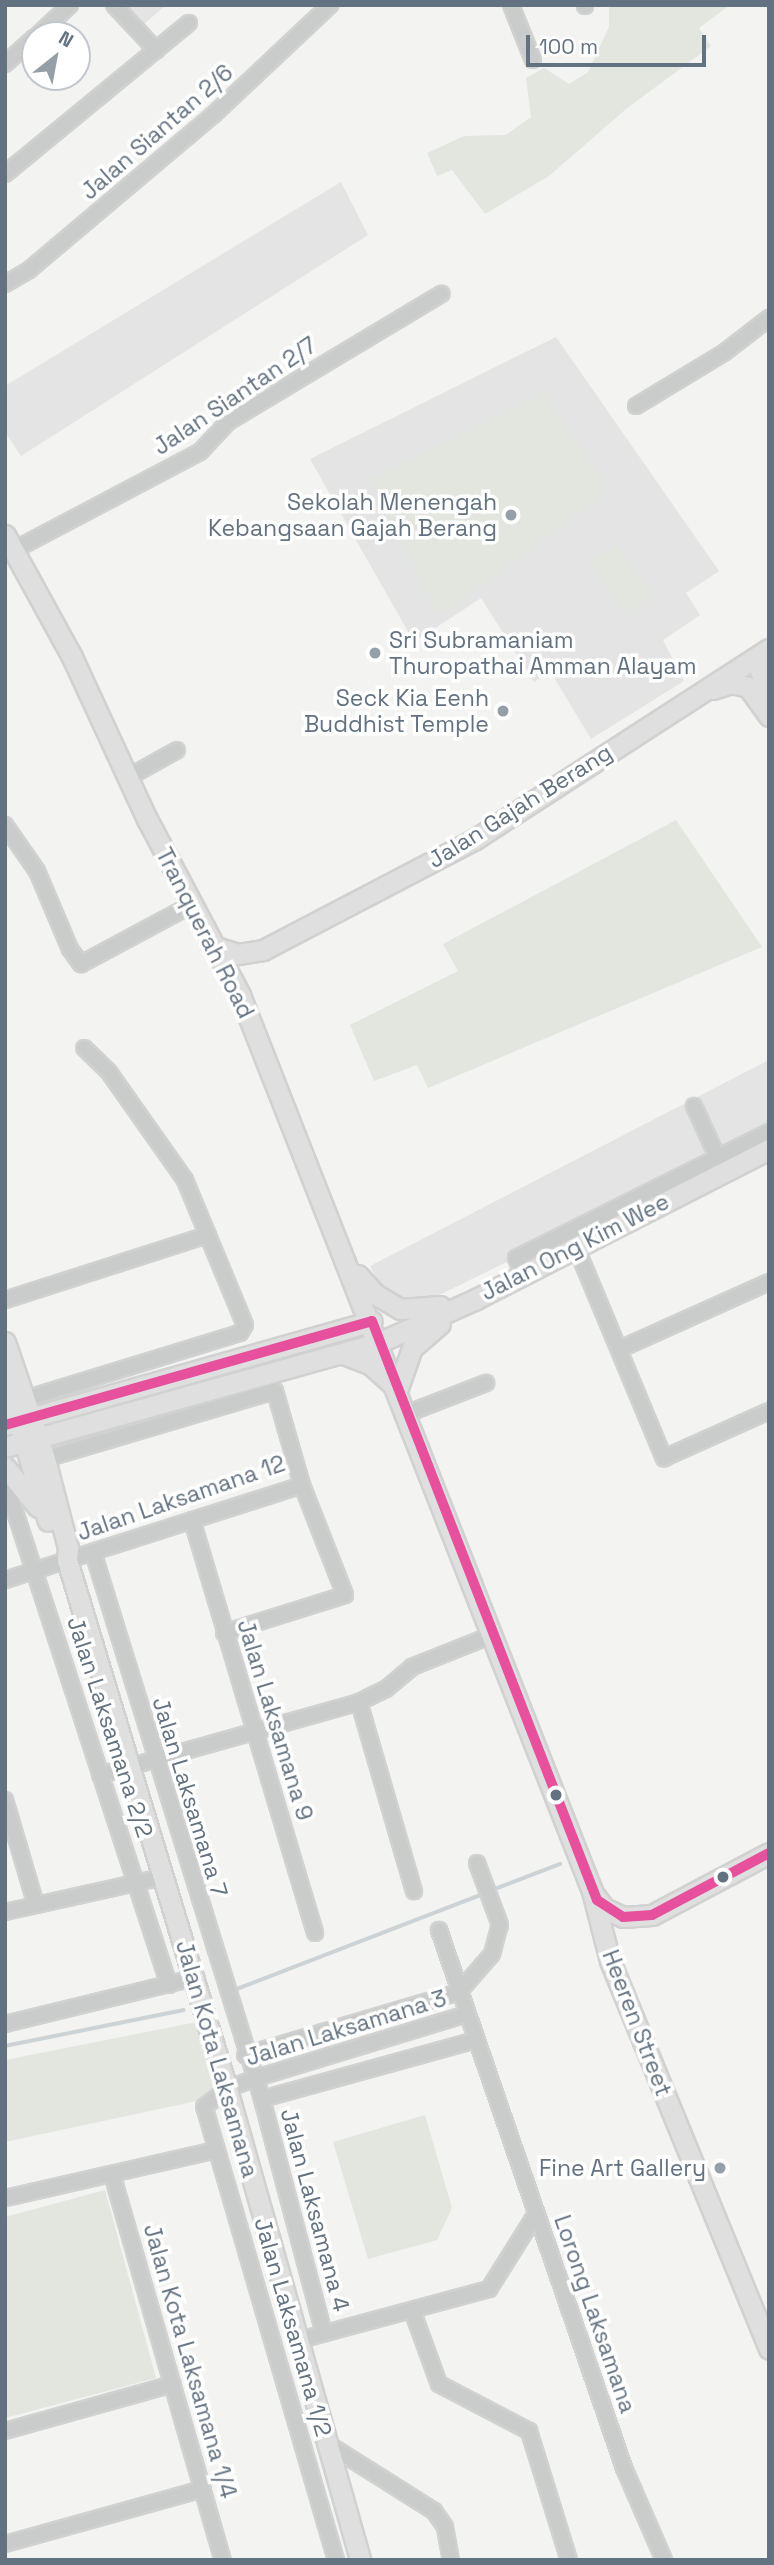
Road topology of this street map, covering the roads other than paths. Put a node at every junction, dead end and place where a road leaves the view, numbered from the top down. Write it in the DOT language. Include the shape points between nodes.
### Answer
graph roads {
  1 [pos="70,5"];
  2 [pos="114,5"];
  3 [pos="330,5"];
  4 [pos="511,5"];
  5 [pos="52,21"];
  6 [pos="189,23"];
  7 [pos="21,50"];
  8 [pos="156,50"];
  9 [pos="533,60"];
  10 [pos="5,64"];
  11 [pos="5,174"];
  12 [pos="5,284"];
  13 [pos="441,294"];
  14 [pos="769,318"];
  15 [pos="636,406"];
  16 [pos="9,542"];
  17 [pos="769,649"];
  18 [pos="769,656"];
  19 [pos="769,698"];
  20 [pos="687,702"];
  21 [pos="769,716"];
  22 [pos="177,750"];
  23 [pos="127,778"];
  24 [pos="5,825"];
  25 [pos="193,904"];
  26 [pos="216,947"];
  27 [pos="263,950"];
  28 [pos="240,995"];
  29 [pos="84,1048"];
  30 [pos="694,1106"];
  31 [pos="769,1132"];
  32 [pos="769,1149"];
  33 [pos="721,1165"];
  34 [pos="208,1235"];
  35 [pos="576,1247"];
  36 [pos="350,1265"];
  37 [pos="524,1274"];
  38 [pos="769,1282"];
  39 [pos="475,1299"];
  40 [pos="5,1300"];
  41 [pos="372,1321"];
  42 [pos="335,1332"];
  43 [pos="5,1342"];
  44 [pos="380,1342"];
  45 [pos="620,1349"];
  46 [pos="343,1354"];
  47 [pos="5,1378"];
  48 [pos="486,1383"];
  49 [pos="397,1391"];
  50 [pos="769,1411"];
  51 [pos="406,1414"];
  52 [pos="20,1415"];
  53 [pos="32,1439"];
  54 [pos="5,1447"];
  55 [pos="45,1459"];
  56 [pos="6,1477"];
  57 [pos="302,1485"];
  58 [pos="192,1520"];
  59 [pos="49,1522"];
  60 [pos="93,1552"];
  61 [pos="67,1560"];
  62 [pos="36,1571"];
  63 [pos="5,1580"];
  64 [pos="224,1633"];
  65 [pos="492,1635"];
  66 [pos="359,1702"];
  67 [pos="254,1731"];
  68 [pos="155,1760"];
  69 [pos="129,1768"];
  70 [pos="100,1775"];
  71 [pos="5,1800"];
  72 [pos="769,1853"];
  73 [pos="477,1863"];
  74 [pos="163,1877"];
  75 [pos="136,1884"];
  76 [pos="414,1891"];
  77 [pos="592,1891"];
  78 [pos="36,1905"];
  79 [pos="5,1912"];
  80 [pos="652,1915"];
  81 [pos="439,1930"];
  82 [pos="315,1933"];
  83 [pos="609,1956"];
  84 [pos="193,1978"];
  85 [pos="169,1985"];
  86 [pos="459,1992"];
  87 [pos="467,2014"];
  88 [pos="5,2024"];
  89 [pos="476,2040"];
  90 [pos="245,2055"];
  91 [pos="253,2079"];
  92 [pos="227,2089"];
  93 [pos="262,2099"];
  94 [pos="204,2107"];
  95 [pos="217,2150"];
  96 [pos="112,2174"];
  97 [pos="5,2198"];
  98 [pos="536,2214"];
  99 [pos="412,2310"];
  100 [pos="764,2322"];
  101 [pos="324,2333"];
  102 [pos="296,2341"];
  103 [pos="769,2349"];
  104 [pos="173,2384"];
  105 [pos="5,2431"];
  106 [pos="326,2443"];
  107 [pos="203,2489"];
  108 [pos="5,2544"];
  109 [pos="223,2560"];
  110 [pos="336,2560"];
  111 [pos="360,2560"];
  112 [pos="451,2560"];
  113 [pos="569,2560"];
  114 [pos="664,2560"];
  1 -- 5 [label="street"];
  2 -- 8 [label="street"];
  3 -- 12 [label="street, Jalan Siantan 2/6" via="213,115 29,270"];
  4 -- 9 [label="street"];
  6 -- 8 [label="street"];
  7 -- 10 [label="street"];
  8 -- 11 [label="street"];
  13 -- 16 [label="street, Jalan Siantan 2/7" via="228,422 200,452"];
  14 -- 15 [label="street" via="724,352"];
  16 -- 23 [label="main road, Tranquerah Road" via="72,656"];
  17 -- 20 [label="main road, Jalan Gajah Berang"];
  18 -- 19 [label="main road" via="760,670"];
  20 -- 21 [label="main road" via="722,685 738,683 748,687"];
  20 -- 27 [label="main road, Jalan Gajah Berang" via="475,839"];
  22 -- 23 [label="street"];
  23 -- 25 [label="main road, Tranquerah Road"];
  24 -- 25 [label="street" via="37,871 70,949 81,964"];
  25 -- 26 [label="main road, Tranquerah Road"];
  26 -- 27 [label="main road, Jalan Gajah Berang" via="238,954"];
  26 -- 28 [label="main road, Tranquerah Road"];
  27 -- 28 [label="main road, Jalan Gajah Berang" via="242,974"];
  28 -- 36 [label="main road, Tranquerah Road"];
  29 -- 34 [label="street" via="108,1071 185,1180"];
  30 -- 33 [label="street"];
  31 -- 33 [label="street"];
  32 -- 33 [label="main road, Jalan Ong Kim Wee"];
  33 -- 35 [label="main road, Jalan Ong Kim Wee"];
  33 -- 37 [label="street" via="516,1258"];
  34 -- 40 [label="street"];
  34 -- 52 [label="street" via="245,1325 240,1333"];
  35 -- 37 [label="main road, Jalan Ong Kim Wee"];
  35 -- 45 [label="street"];
  36 -- 39 [label="main road" via="375,1294 400,1309 422,1310"];
  36 -- 41 [label="main road, Tranquerah Road"];
  36 -- 42 [label="main road" via="354,1306"];
  37 -- 39 [label="main road, Jalan Ong Kim Wee"];
  38 -- 45 [label="street"];
  39 -- 44 [label="main road, Jalan Ong Kim Wee"];
  39 -- 49 [label="main road" via="419,1339 405,1361"];
  41 -- 42 [label="main road"];
  41 -- 44 [label="main road, Tranquerah Road"];
  42 -- 52 [label="main road"];
  43 -- 52 [label="main road"];
  44 -- 46 [label="main road, Jalan Ong Kim Wee"];
  44 -- 49 [label="main road, Heeren Street"];
  45 -- 50 [label="street" via="664,1458"];
  46 -- 49 [label="main road" via="371,1364"];
  46 -- 53 [label="main road, Jalan Ong Kim Wee"];
  47 -- 52 [label="main road"];
  48 -- 51 [label="street"];
  49 -- 51 [label="main road, Heeren Street"];
  51 -- 65 [label="main road, Heeren Street"];
  52 -- 53 [label="main road, Jalan Kota Laksamana"];
  53 -- 54 [label="main road, Jalan Ong Kim Wee"];
  53 -- 55 [label="main road, Jalan Kota Laksamana"];
  53 -- 59 [label="main road, Jalan Kota Laksamana"];
  55 -- 57 [label="street, Jalan Laksamana 12" via="275,1391"];
  55 -- 61 [label="main road, Jalan Kota Laksamana" via="68,1548"];
  56 -- 59 [label="main road"];
  56 -- 62 [label="street, Jalan Laksamana 2/2"];
  57 -- 58 [label="street, Jalan Laksamana 12"];
  57 -- 64 [label="street" via="345,1595"];
  58 -- 60 [label="street, Jalan Laksamana 12"];
  58 -- 64 [label="street, Jalan Laksamana 9"];
  59 -- 61 [label="main road, Jalan Kota Laksamana"];
  60 -- 61 [label="street, Jalan Laksamana 12"];
  60 -- 68 [label="street, Jalan Laksamana 7"];
  61 -- 62 [label="street, Jalan Laksamana 12"];
  61 -- 69 [label="main road, Jalan Kota Laksamana"];
  62 -- 63 [label="street, Jalan Laksamana 12"];
  62 -- 70 [label="street, Jalan Laksamana 2/2"];
  64 -- 67 [label="street, Jalan Laksamana 9"];
  65 -- 66 [label="street" via="412,1667 386,1689"];
  65 -- 77 [label="main road, Heeren Street"];
  66 -- 67 [label="street"];
  66 -- 76 [label="street"];
  67 -- 68 [label="street"];
  67 -- 82 [label="street, Jalan Laksamana 9"];
  68 -- 69 [label="street"];
  68 -- 90 [label="street, Jalan Laksamana 7"];
  69 -- 70 [label="street"];
  69 -- 74 [label="main road, Jalan Kota Laksamana"];
  70 -- 75 [label="street, Jalan Laksamana 2/2"];
  71 -- 78 [label="street"];
  72 -- 80 [label="main road"];
  73 -- 86 [label="street" via="500,1925 492,1954"];
  74 -- 75 [label="street"];
  74 -- 84 [label="main road, Jalan Kota Laksamana"];
  75 -- 78 [label="street"];
  75 -- 85 [label="street, Jalan Laksamana 2/2"];
  77 -- 80 [label="main road" via="604,1908 623,1917"];
  77 -- 83 [label="main road, Heeren Street"];
  78 -- 79 [label="street"];
  80 -- 83 [label="main road" via="620,1935"];
  81 -- 86 [label="street, Lorong Laksamana"];
  83 -- 100 [label="main road, Heeren Street"];
  84 -- 85 [label="street"];
  84 -- 92 [label="main road, Jalan Kota Laksamana"];
  85 -- 88 [label="street"];
  86 -- 87 [label="street, Lorong Laksamana"];
  86 -- 90 [label="street"];
  87 -- 89 [label="street, Lorong Laksamana"];
  87 -- 91 [label="street, Jalan Laksamana 3"];
  89 -- 93 [label="street"];
  89 -- 98 [label="street, Lorong Laksamana"];
  90 -- 91 [label="street, Jalan Laksamana 7"];
  91 -- 92 [label="street, Jalan Laksamana 3"];
  91 -- 93 [label="street, Jalan Laksamana 4"];
  92 -- 94 [label="street, Jalan Laksamana 3"];
  92 -- 102 [label="main road, Jalan Kota Laksamana"];
  93 -- 101 [label="street, Jalan Laksamana 4"];
  94 -- 95 [label="street, Jalan Laksamana 1/2"];
  95 -- 96 [label="street"];
  95 -- 110 [label="street, Jalan Laksamana 1/2"];
  96 -- 97 [label="street"];
  96 -- 104 [label="street, Jalan Kota Laksamana 1/4"];
  98 -- 99 [label="street" via="489,2290"];
  98 -- 114 [label="street, Lorong Laksamana" via="624,2468"];
  99 -- 101 [label="street"];
  99 -- 113 [label="street" via="439,2384 529,2431"];
  100 -- 103 [label="main road, Heeren Street"];
  101 -- 102 [label="street"];
  102 -- 106 [label="main road, Jalan Kota Laksamana"];
  104 -- 105 [label="street"];
  104 -- 107 [label="street, Jalan Kota Laksamana 1/4"];
  106 -- 111 [label="main road, Jalan Kota Laksamana"];
  106 -- 112 [label="street" via="434,2511 445,2527"];
  107 -- 108 [label="street"];
  107 -- 109 [label="street, Jalan Kota Laksamana 1/4"];
}
